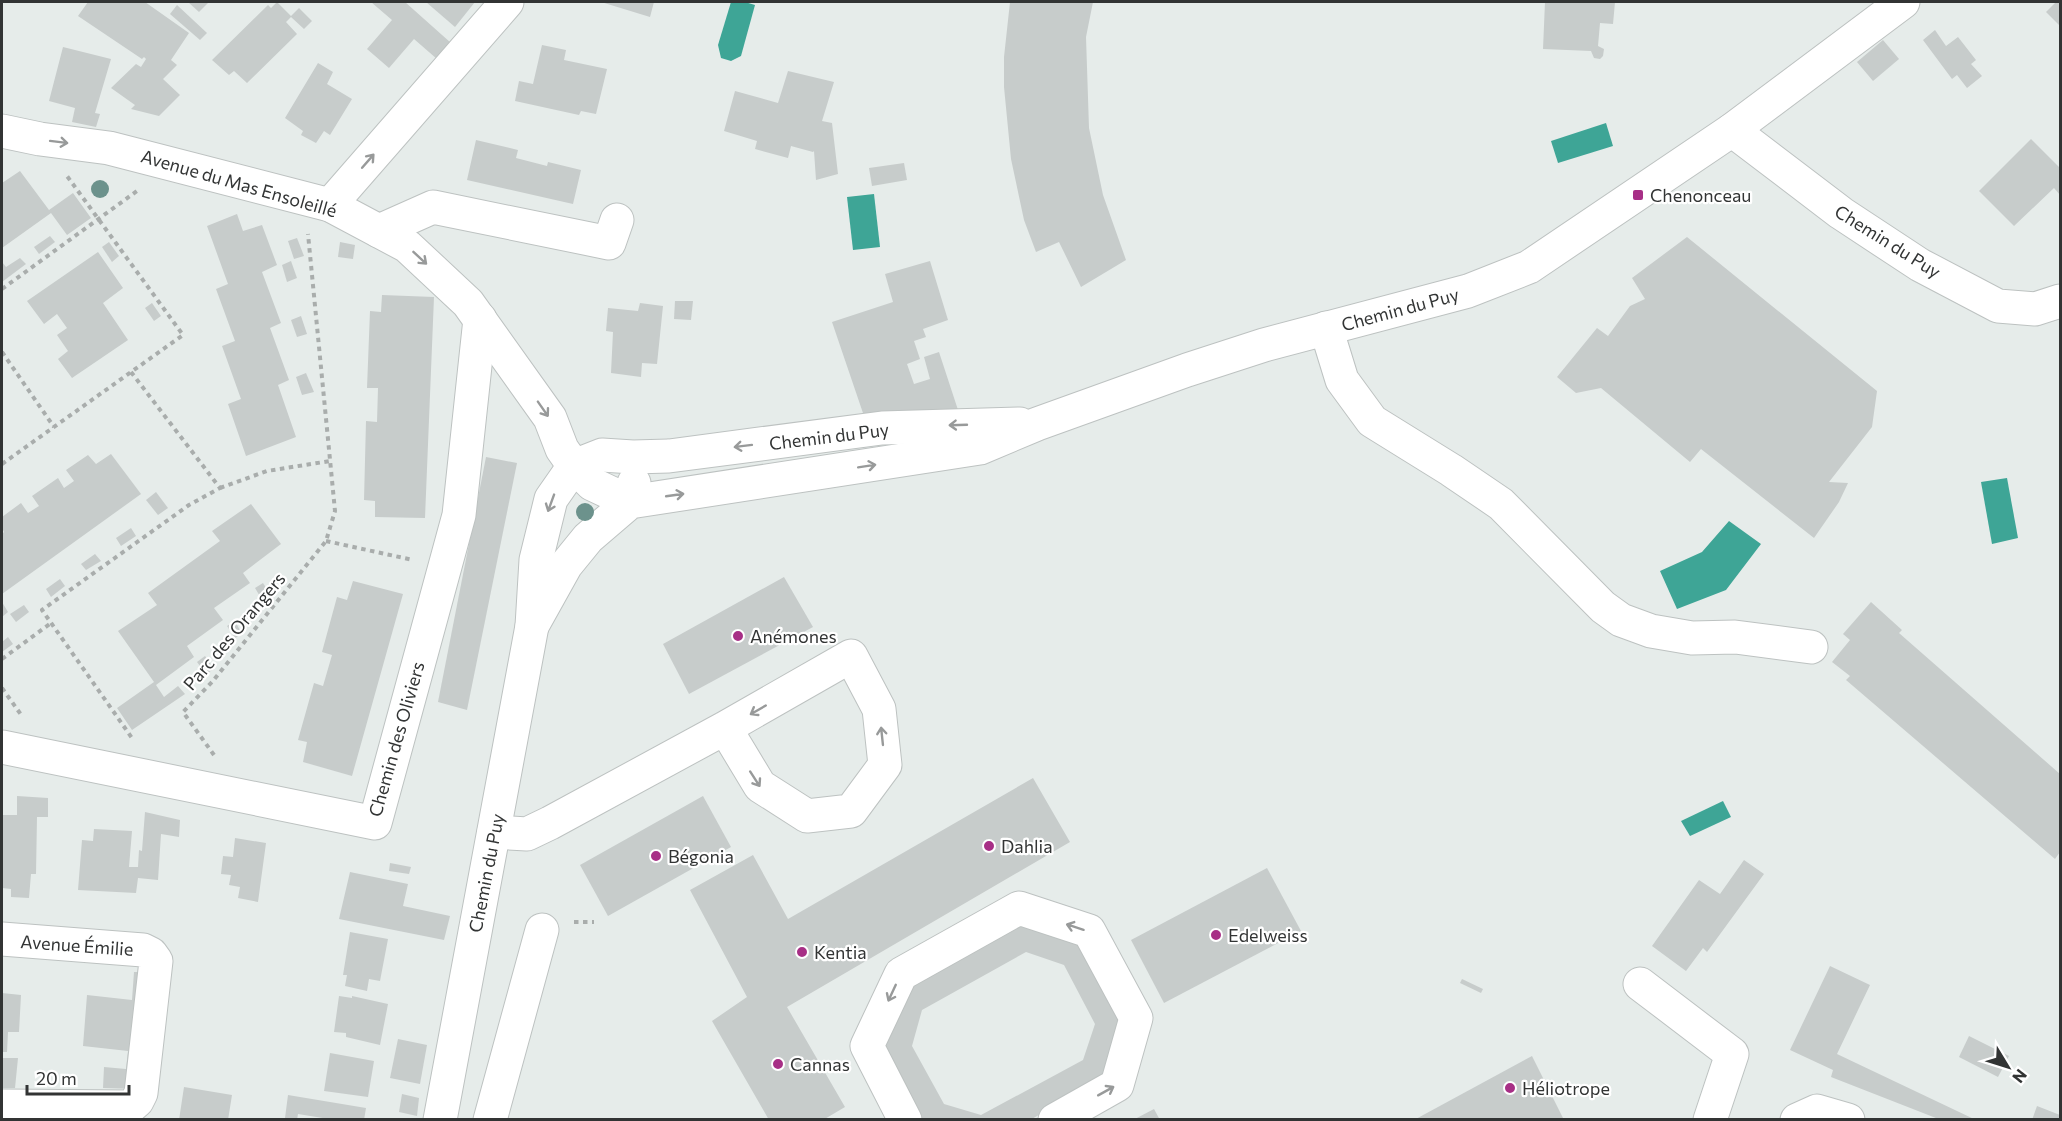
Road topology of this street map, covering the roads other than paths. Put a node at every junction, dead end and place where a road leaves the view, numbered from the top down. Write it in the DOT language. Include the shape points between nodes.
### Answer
graph roads {
  1 [pos="507,2"];
  2 [pos="1903,2"];
  3 [pos="1732,130"];
  4 [pos="2,131"];
  5 [pos="318,214"];
  6 [pos="617,220"];
  7 [pos="379,231"];
  8 [pos="2061,301"];
  9 [pos="480,319"];
  10 [pos="1326,328"];
  11 [pos="1037,424"];
  12 [pos="623,456"];
  13 [pos="574,466"];
  14 [pos="630,502"];
  15 [pos="532,626"];
  16 [pos="1811,647"];
  17 [pos="725,728"];
  18 [pos="2,747"];
  19 [pos="494,832"];
  20 [pos="542,930"];
  21 [pos="2,939"];
  22 [pos="1640,984"];
  23 [pos="2,1106"];
  24 [pos="440,1119"];
  25 [pos="490,1119"];
  26 [pos="905,1119"];
  27 [pos="1055,1119"];
  28 [pos="1710,1119"];
  29 [pos="1797,1119"];
  30 [pos="1848,1119"];
  5 -- 1 [label="street, one-way"];
  2 -- 3 [label="street, Chemin du Puy"];
  3 -- 8 [label="street, Chemin du Puy" via="1841,213 1920,265 1998,306 2035,309"];
  3 -- 10 [label="street, Chemin du Puy" via="1529,267 1468,291"];
  4 -- 5 [label="street, Avenue du Mas Ensoleillé, one-way" via="110,148 174,165"];
  5 -- 7 [label="street, Avenue du Mas Ensoleillé"];
  6 -- 7 [label="street" via="609,243 433,207"];
  7 -- 9 [label="street, Avenue du Mas Ensoleillé, one-way" via="407,246"];
  9 -- 13 [label="street, Avenue du Mas Ensoleillé, one-way" via="550,418 562,449"];
  9 -- 18 [label="street, Chemin des Oliviers" via="459,515 375,823"];
  10 -- 11 [label="street, Chemin du Puy" via="1168,376"];
  10 -- 16 [label="street" via="1342,380 1372,421 1501,504 1603,607 1621,620 1651,631 1692,638 1735,637"];
  11 -- 12 [label="street, Chemin du Puy, one-way" via="882,428 669,456"];
  14 -- 11 [label="street, Chemin du Puy, one-way" via="980,448"];
  12 -- 13 [label="street, Chemin du Puy" via="602,455"];
  12 -- 14 [label="street" via="633,470 634,494"];
  13 -- 14 [label="street" via="592,484"];
  13 -- 15 [label="street, Chemin du Puy, one-way" via="551,499 536,560"];
  14 -- 15 [label="street, Chemin du Puy" via="588,538 566,565"];
  15 -- 19 [label="street, Chemin du Puy"];
  17 -- 17 [label="street, one-way" via="760,786 807,816 851,811 885,765 879,709 851,656"];
  17 -- 19 [label="street" via="527,834"];
  19 -- 24 [label="street, Chemin du Puy"];
  20 -- 25 [label="street"];
  21 -- 23 [label="street, Avenue Émilie" via="143,950 152,954 156,962 137,1101 130,1107"];
  22 -- 28 [label="street" via="1732,1054"];
  27 -- 26 [label="street, one-way" via="1117,1085 1136,1018 1089,931 1019,908 901,974 867,1047"];
  29 -- 30 [label="street" via="1817,1111"];
}
